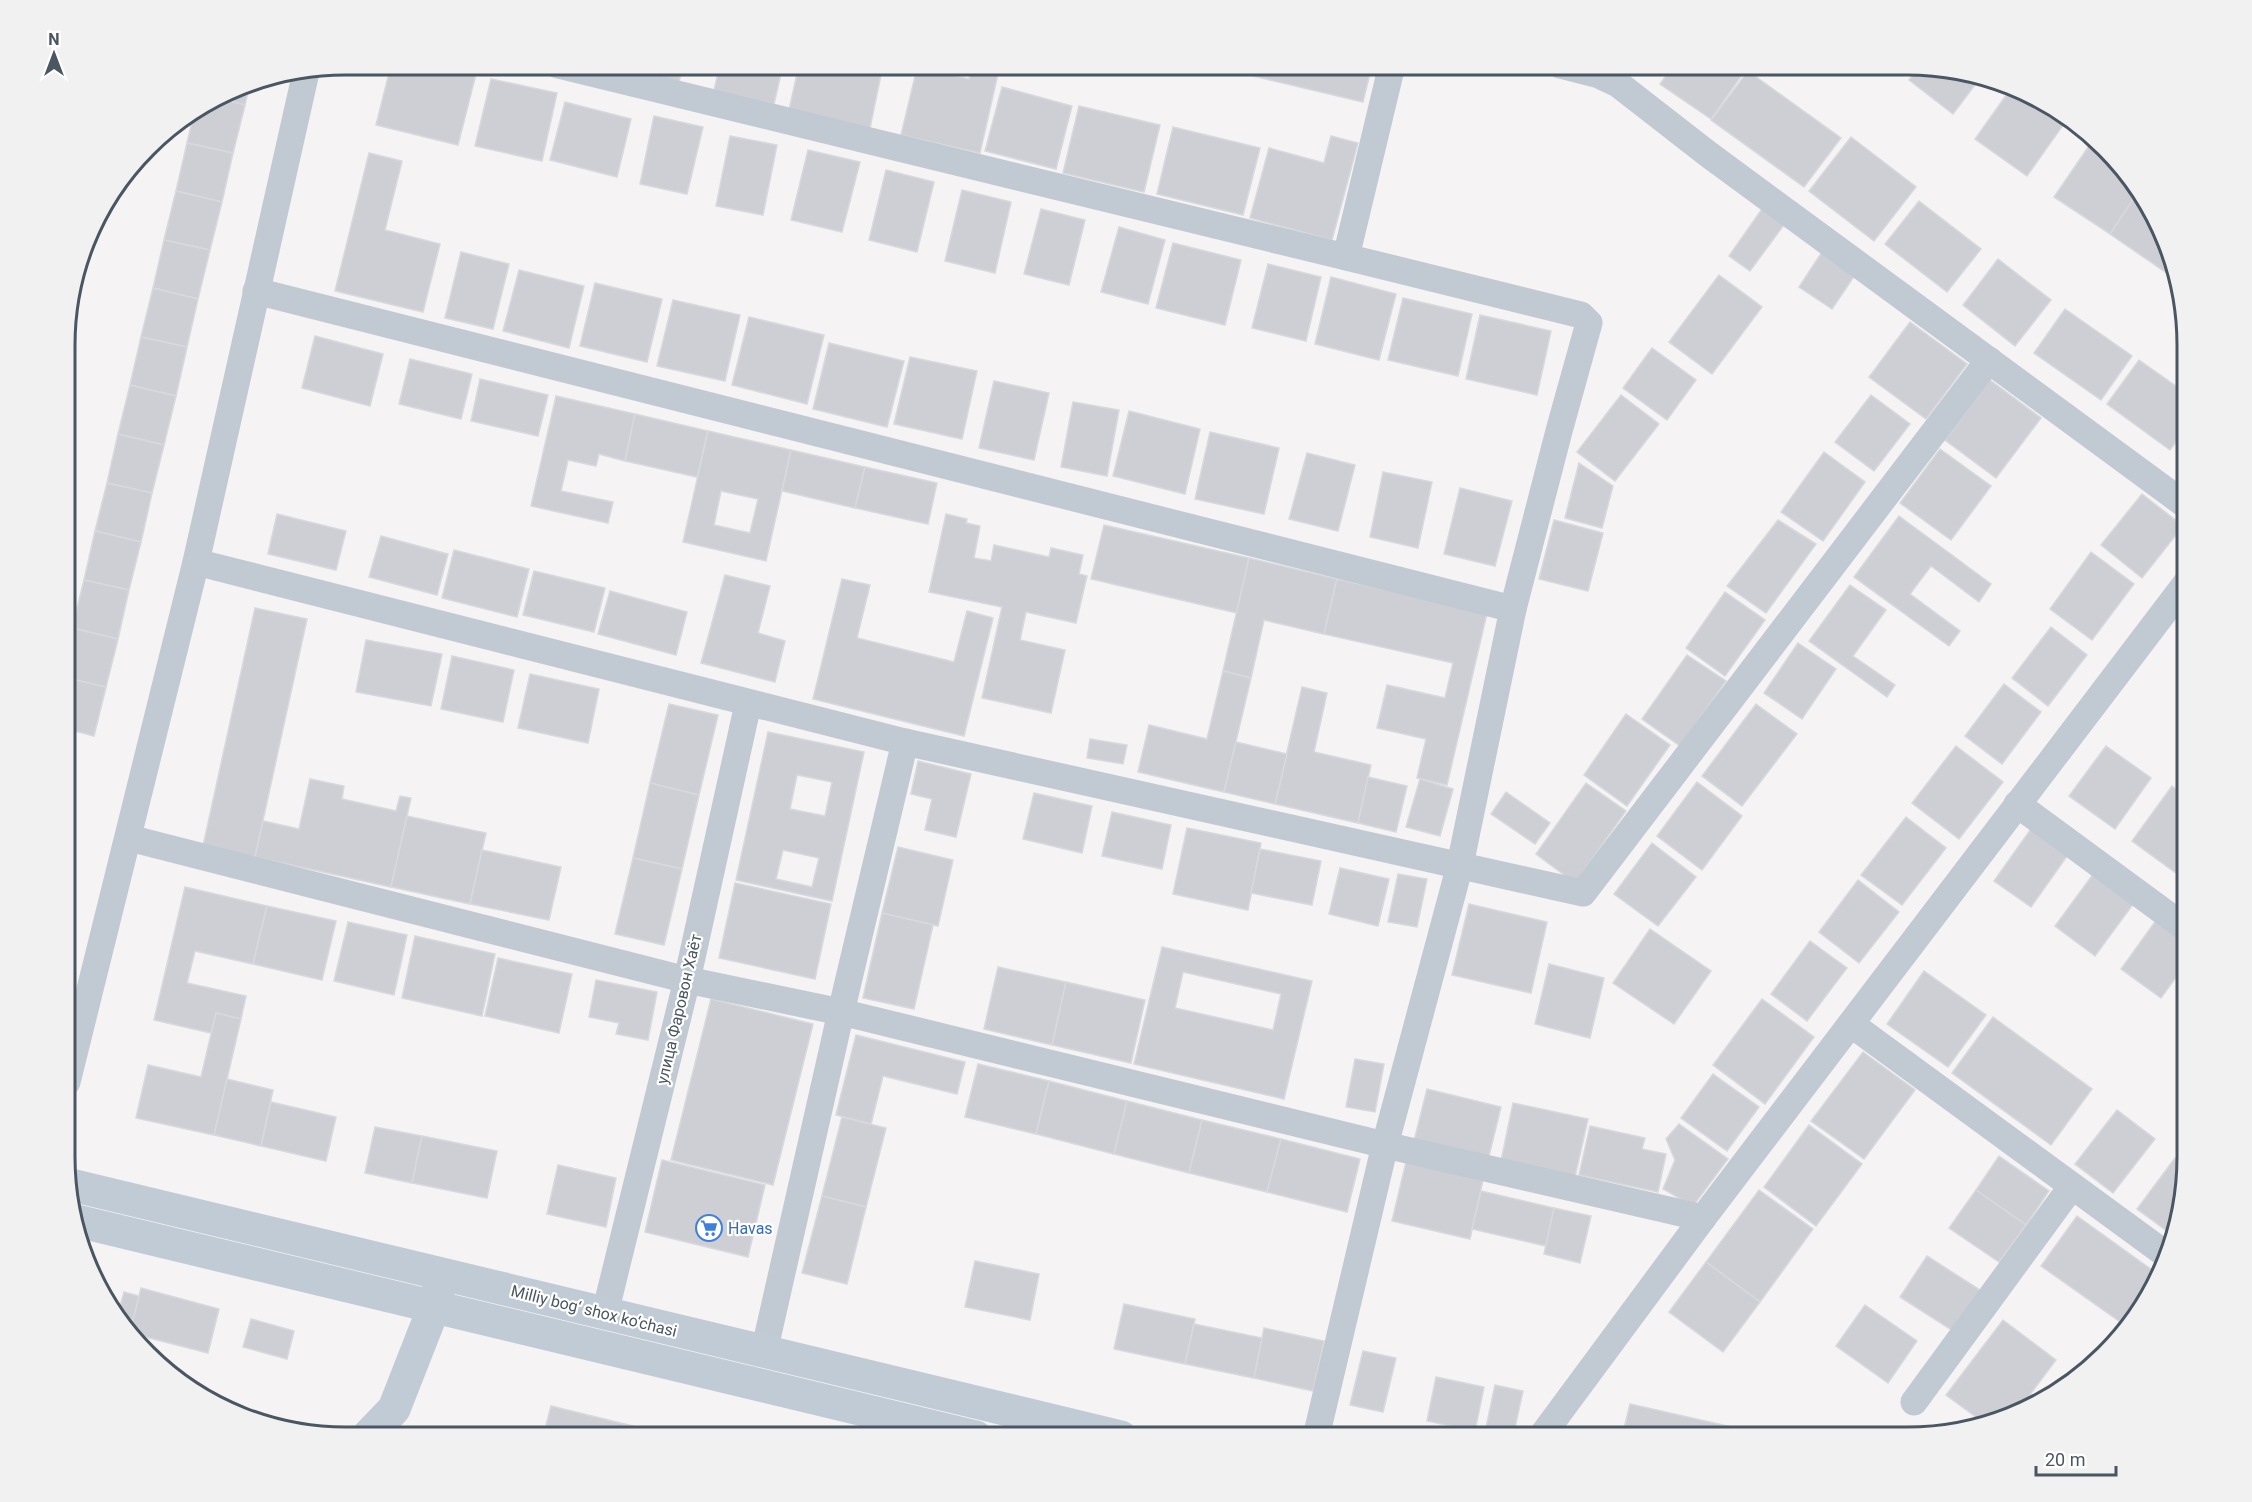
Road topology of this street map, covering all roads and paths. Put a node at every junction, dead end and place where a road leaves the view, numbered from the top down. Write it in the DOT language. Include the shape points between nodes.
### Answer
graph roads {
  1 [pos="603,75"];
  2 [pos="1389,75"];
  3 [pos="1599,75"];
  4 [pos="305,78"];
  5 [pos="1346,257"];
  6 [pos="256,291"];
  7 [pos="1989,360"];
  8 [pos="2177,499"];
  9 [pos="196,562"];
  10 [pos="2177,595"];
  11 [pos="1513,609"];
  12 [pos="748,704"];
  13 [pos="905,742"];
  14 [pos="2017,804"];
  15 [pos="129,838"];
  16 [pos="1460,865"];
  17 [pos="2177,922"];
  18 [pos="687,980"];
  19 [pos="841,1012"];
  20 [pos="1851,1024"];
  21 [pos="75,1051"];
  22 [pos="1385,1145"];
  23 [pos="77,1186"];
  24 [pos="2072,1186"];
  25 [pos="1703,1218"];
  26 [pos="83,1223"];
  27 [pos="2160,1250"];
  28 [pos="442,1274"];
  29 [pos="434,1307"];
  30 [pos="605,1313"];
  31 [pos="764,1352"];
  32 [pos="1914,1402"];
  33 [pos="377,1427"];
  34 [pos="934,1427"];
  35 [pos="1079,1427"];
  36 [pos="1318,1427"];
  37 [pos="1548,1427"];
  1 -- 5 [label="street"];
  2 -- 5 [label="street"];
  3 -- 7 [label="street" via="1618,84"];
  4 -- 6 [label="street"];
  5 -- 11 [label="street" via="1581,315 1589,323"];
  6 -- 9 [label="street"];
  6 -- 11 [label="street"];
  7 -- 8 [label="street"];
  7 -- 16 [label="street" via="1583,893"];
  9 -- 12 [label="street"];
  9 -- 15 [label="street"];
  10 -- 14 [label="street"];
  11 -- 16 [label="street"];
  12 -- 13 [label="street"];
  12 -- 18 [label="street, улица Фаровон Хаёт"];
  13 -- 16 [label="street"];
  13 -- 19 [label="street"];
  14 -- 17 [label="street"];
  14 -- 20 [label="street"];
  15 -- 18 [label="street"];
  15 -- 21 [label="street"];
  16 -- 22 [label="street"];
  18 -- 19 [label="street"];
  18 -- 30 [label="street, улица Фаровон Хаёт"];
  19 -- 22 [label="street"];
  19 -- 31 [label="street"];
  20 -- 24 [label="street"];
  20 -- 25 [label="street"];
  22 -- 25 [label="street"];
  22 -- 36 [label="street"];
  23 -- 28 [label="main road, Milliy bog‘ shox ko‘chasi"];
  24 -- 27 [label="street"];
  24 -- 32 [label="street"];
  25 -- 37 [label="street"];
  26 -- 29 [label="main road, Milliy bog‘ shox ko‘chasi"];
  28 -- 29 [label="main road"];
  28 -- 30 [label="main road, Milliy bog‘ shox ko‘chasi"];
  29 -- 33 [label="main road" via="394,1409"];
  29 -- 34 [label="main road, Milliy bog‘ shox ko‘chasi"];
  30 -- 31 [label="main road, Milliy bog‘ shox ko‘chasi"];
  31 -- 35 [label="main road, Milliy bog‘ shox ko‘chasi"];
}
